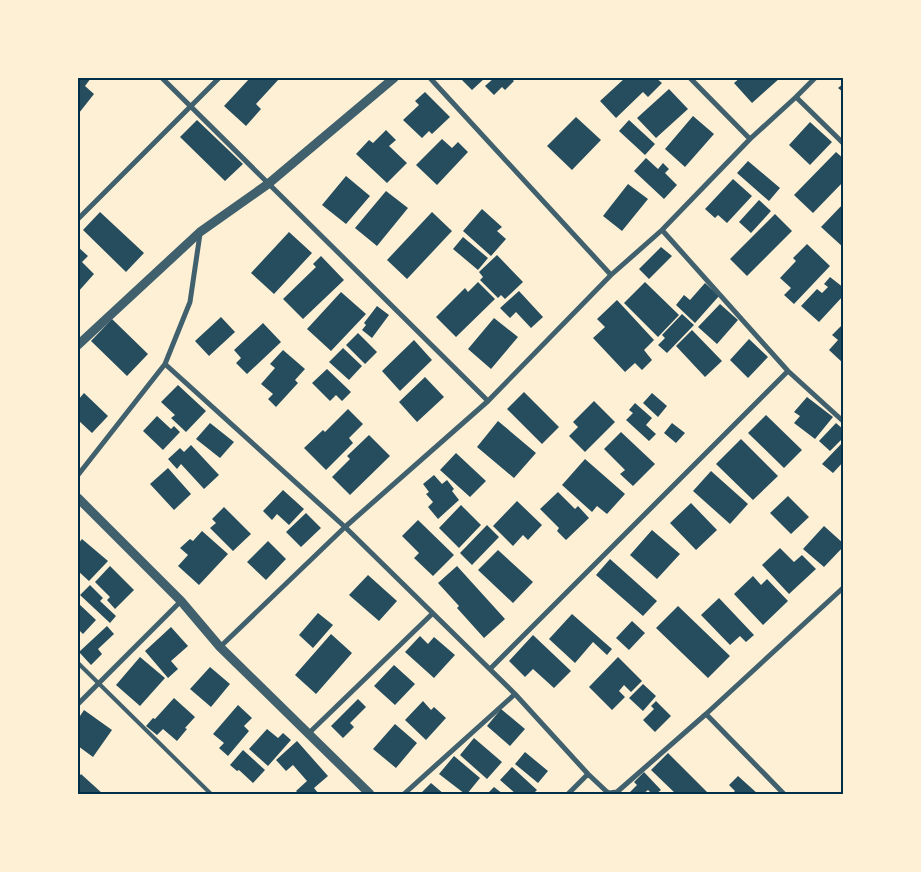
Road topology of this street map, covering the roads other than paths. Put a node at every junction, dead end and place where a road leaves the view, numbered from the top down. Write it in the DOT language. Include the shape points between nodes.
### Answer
graph roads {
  1 [pos="162,78"];
  2 [pos="219,78"];
  3 [pos="394,78"];
  4 [pos="430,78"];
  5 [pos="690,78"];
  6 [pos="815,78"];
  7 [pos="796,97"];
  8 [pos="191,106"];
  9 [pos="750,139"];
  10 [pos="844,144"];
  11 [pos="268,184"];
  12 [pos="78,218"];
  13 [pos="662,230"];
  14 [pos="200,232"];
  15 [pos="611,275"];
  16 [pos="78,344"];
  17 [pos="165,364"];
  18 [pos="788,371"];
  19 [pos="488,402"];
  20 [pos="844,422"];
  21 [pos="78,475"];
  22 [pos="78,498"];
  23 [pos="346,527"];
  24 [pos="844,587"];
  25 [pos="181,601"];
  26 [pos="432,614"];
  27 [pos="220,647"];
  28 [pos="78,663"];
  29 [pos="490,669"];
  30 [pos="98,683"];
  31 [pos="515,694"];
  32 [pos="78,704"];
  33 [pos="706,714"];
  34 [pos="308,734"];
  35 [pos="588,774"];
  36 [pos="367,793"];
  37 [pos="211,794"];
  38 [pos="404,794"];
  39 [pos="568,794"];
  40 [pos="784,794"];
  1 -- 8 [label="street"];
  2 -- 8 [label="street"];
  3 -- 11 [label="street"];
  4 -- 15 [label="street"];
  5 -- 9 [label="street"];
  6 -- 7 [label="street"];
  7 -- 9 [label="street"];
  7 -- 10 [label="street"];
  8 -- 11 [label="street"];
  8 -- 12 [label="street"];
  9 -- 13 [label="street"];
  11 -- 14 [label="street"];
  11 -- 19 [label="street"];
  13 -- 15 [label="street"];
  13 -- 18 [label="street"];
  14 -- 16 [label="street"];
  14 -- 17 [label="street" via="190,302"];
  15 -- 19 [label="street"];
  17 -- 21 [label="street"];
  17 -- 23 [label="street"];
  18 -- 20 [label="street"];
  18 -- 29 [label="street"];
  19 -- 23 [label="street"];
  22 -- 25 [label="street"];
  23 -- 26 [label="street"];
  23 -- 27 [label="street"];
  24 -- 33 [label="street"];
  25 -- 27 [label="street"];
  25 -- 30 [label="street"];
  26 -- 29 [label="street"];
  26 -- 34 [label="street"];
  27 -- 34 [label="street"];
  28 -- 30 [label="lane"];
  29 -- 31 [label="street"];
  30 -- 32 [label="street"];
  30 -- 37 [label="lane"];
  31 -- 35 [label="street"];
  31 -- 38 [label="street"];
  33 -- 35 [label="street" via="617,792 609,793"];
  33 -- 40 [label="street"];
  34 -- 36 [label="street"];
  35 -- 39 [label="street"];
}
